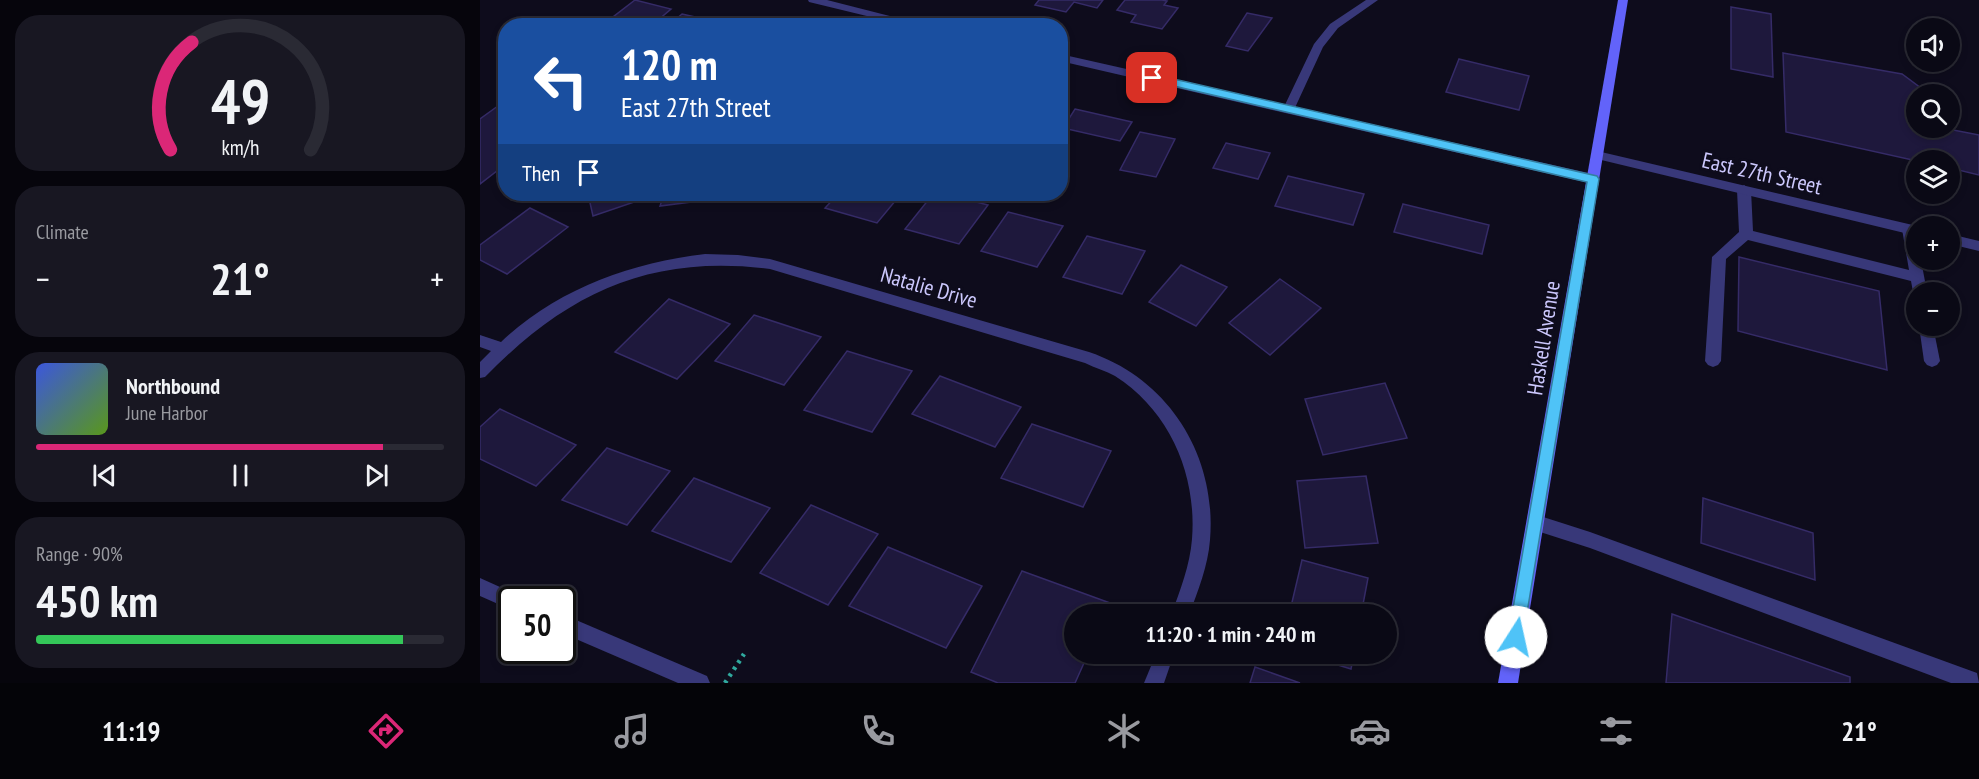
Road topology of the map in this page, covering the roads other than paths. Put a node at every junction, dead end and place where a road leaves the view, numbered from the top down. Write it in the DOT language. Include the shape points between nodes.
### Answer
graph roads {
  1 [pos="813,0"];
  2 [pos="1373,0"];
  3 [pos="1623,0"];
  4 [pos="890,18"];
  5 [pos="1068,59"];
  6 [pos="1289,109"];
  7 [pos="1597,155"];
  8 [pos="1593,179"];
  9 [pos="1744,190"];
  10 [pos="1906,228"];
  11 [pos="1746,234"];
  12 [pos="1960,241"];
  13 [pos="1979,246"];
  14 [pos="1916,270"];
  15 [pos="1917,277"];
  16 [pos="1918,282"];
  17 [pos="1928,336"];
  18 [pos="480,341"];
  19 [pos="503,350"];
  20 [pos="1713,361"];
  21 [pos="1932,361"];
  22 [pos="480,372"];
  23 [pos="1537,523"];
  24 [pos="480,587"];
  25 [pos="498,595"];
  26 [pos="1184,604"];
  27 [pos="576,629"];
  28 [pos="1161,664"];
  29 [pos="692,681"];
  30 [pos="1154,683"];
  31 [pos="1508,683"];
  32 [pos="1977,683"];
  1 -- 4 [label="street"];
  2 -- 6 [label="street" via="1334,27 1318,46"];
  3 -- 7 [label="main road, Haskell Avenue"];
  5 -- 6 [label="street"];
  6 -- 8 [label="street"];
  7 -- 8 [label="main road, Haskell Avenue"];
  7 -- 9 [label="street, East 27th Street"];
  8 -- 23 [label="main road, Haskell Avenue"];
  9 -- 10 [label="street, East 27th Street"];
  9 -- 11 [label="street"];
  11 -- 15 [label="street"];
  11 -- 20 [label="street" via="1719,257"];
  12 -- 13 [label="street"];
  14 -- 15 [label="street"];
  15 -- 16 [label="street"];
  17 -- 21 [label="street"];
  18 -- 19 [label="street"];
  19 -- 22 [label="street, Natalie Drive"];
  19 -- 26 [label="street, Natalie Drive" via="537,321 602,284 657,267 712,258 770,264 1089,358 1144,389 1165,411 1182,438 1194,469 1201,539"];
  23 -- 31 [label="main road, Haskell Avenue"];
  23 -- 32 [label="street"];
  24 -- 25 [label="street"];
  27 -- 29 [label="street"];
  28 -- 30 [label="street"];
}
